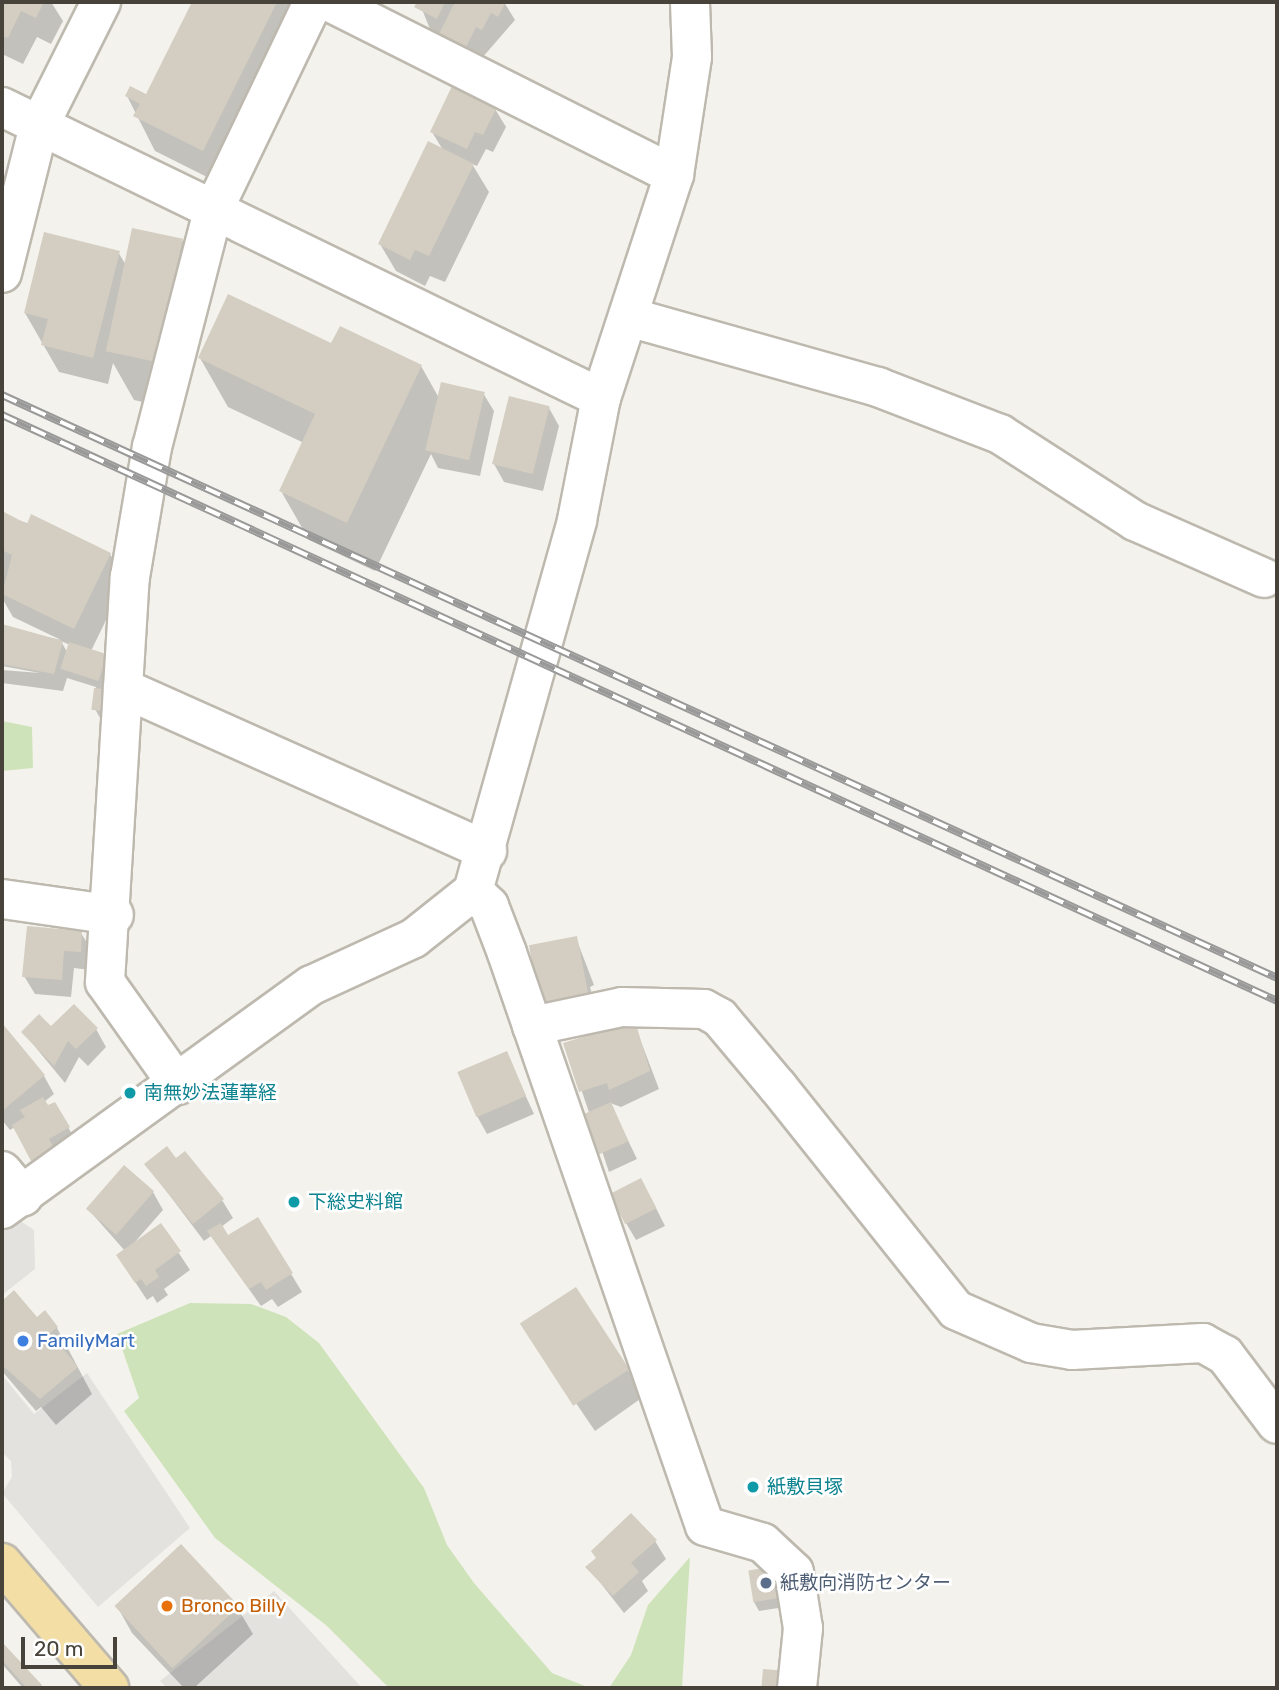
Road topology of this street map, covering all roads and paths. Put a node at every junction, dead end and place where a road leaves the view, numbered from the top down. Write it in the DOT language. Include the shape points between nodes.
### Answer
graph roads {
  1 [pos="101,2"];
  2 [pos="313,2"];
  3 [pos="330,2"];
  4 [pos="690,2"];
  5 [pos="2,107"];
  6 [pos="39,126"];
  7 [pos="674,175"];
  8 [pos="213,211"];
  9 [pos="2,273"];
  10 [pos="629,317"];
  11 [pos="601,398"];
  12 [pos="1264,578"];
  13 [pos="123,688"];
  14 [pos="487,851"];
  15 [pos="473,891"];
  16 [pos="2,899"];
  17 [pos="114,915"];
  18 [pos="532,1026"];
  19 [pos="178,1085"];
  20 [pos="9,1192"];
  21 [pos="1277,1424"];
  22 [pos="2,1563"];
  23 [pos="109,1688"];
  24 [pos="797,1688"];
  1 -- 6 [label="street"];
  2 -- 8 [label="street"];
  3 -- 7 [label="street"];
  4 -- 7 [label="street" via="691,70"];
  5 -- 6 [label="street"];
  6 -- 8 [label="street"];
  6 -- 9 [label="street"];
  7 -- 10 [label="street"];
  8 -- 11 [label="street"];
  8 -- 13 [label="street" via="152,447 130,577"];
  10 -- 11 [label="street"];
  10 -- 12 [label="street" via="878,387 1000,434 1135,522"];
  11 -- 14 [label="street" via="576,520"];
  13 -- 14 [label="street"];
  13 -- 17 [label="street"];
  14 -- 15 [label="street"];
  15 -- 18 [label="street" via="489,906"];
  15 -- 19 [label="street" via="414,938 312,985"];
  16 -- 17 [label="street"];
  17 -- 19 [label="street" via="105,982"];
  18 -- 21 [label="street" via="622,1007 704,1009 720,1018 778,1087 956,1310 1031,1343 1072,1350 1203,1343 1225,1355"];
  18 -- 24 [label="street" via="705,1526 763,1543 794,1572 803,1628"];
  19 -- 20 [label="street"];
  22 -- 23 [label="main road"];
}
